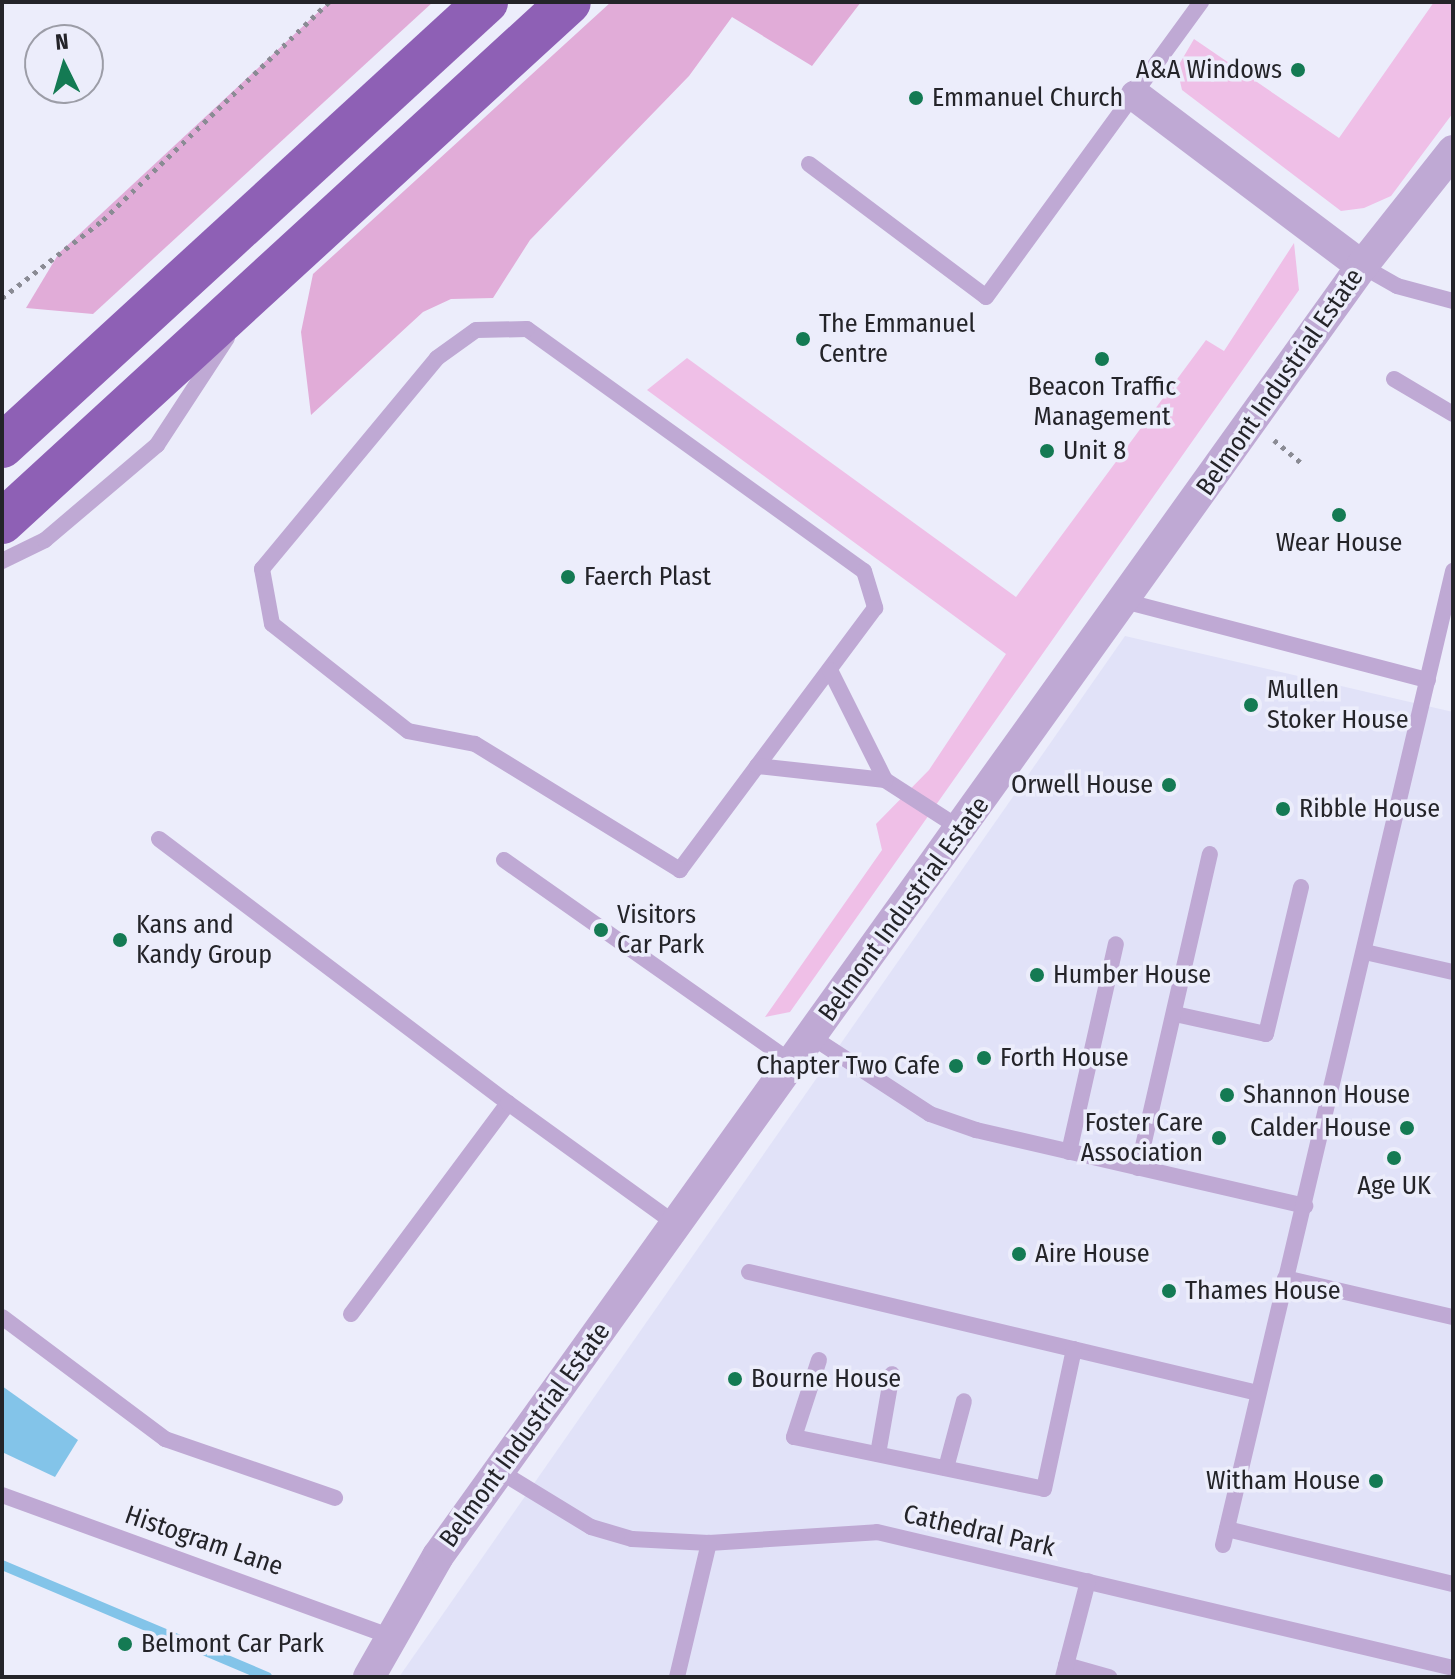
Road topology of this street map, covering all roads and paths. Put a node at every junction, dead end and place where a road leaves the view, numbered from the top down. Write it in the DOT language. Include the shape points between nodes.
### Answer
graph roads {
  1 [pos="329,2"];
  2 [pos="486,2"];
  3 [pos="569,2"];
  4 [pos="1201,2"];
  5 [pos="1136,96"];
  6 [pos="1453,151"];
  7 [pos="809,164"];
  8 [pos="1362,266"];
  9 [pos="261,286"];
  10 [pos="2,298"];
  11 [pos="1453,301"];
  12 [pos="1394,379"];
  13 [pos="1453,414"];
  14 [pos="2,446"];
  15 [pos="2,522"];
  16 [pos="2,561"];
  17 [pos="1453,571"];
  18 [pos="1124,601"];
  19 [pos="830,670"];
  20 [pos="1428,680"];
  21 [pos="757,766"];
  22 [pos="885,780"];
  23 [pos="961,829"];
  24 [pos="159,839"];
  25 [pos="1210,854"];
  26 [pos="504,860"];
  27 [pos="1301,887"];
  28 [pos="1116,944"];
  29 [pos="1365,952"];
  30 [pos="1453,972"];
  31 [pos="1175,1014"];
  32 [pos="812,1037"];
  33 [pos="793,1063"];
  34 [pos="508,1103"];
  35 [pos="1069,1152"];
  36 [pos="1138,1168"];
  37 [pos="1305,1206"];
  38 [pos="677,1225"];
  39 [pos="749,1272"];
  40 [pos="1285,1278"];
  41 [pos="351,1314"];
  42 [pos="2,1317"];
  43 [pos="1453,1317"];
  44 [pos="1074,1349"];
  45 [pos="819,1360"];
  46 [pos="892,1374"];
  47 [pos="1258,1393"];
  48 [pos="964,1401"];
  49 [pos="878,1454"];
  50 [pos="946,1468"];
  51 [pos="501,1472"];
  52 [pos="2,1495"];
  53 [pos="335,1498"];
  54 [pos="709,1543"];
  55 [pos="1088,1581"];
  56 [pos="1453,1584"];
  57 [pos="389,1636"];
  58 [pos="1453,1668"];
  59 [pos="1064,1671"];
  60 [pos="369,1677"];
  61 [pos="677,1677"];
  62 [pos="1109,1677"];
  1 -- 10 [label="path" via="103,220"];
  2 -- 14 [label="highway"];
  3 -- 9 [label="highway"];
  4 -- 5 [label="lane"];
  5 -- 7 [label="lane" via="986,297"];
  5 -- 8 [label="street"];
  6 -- 8 [label="street, Belmont Industrial Estate"];
  8 -- 11 [label="lane" via="1397,286"];
  8 -- 18 [label="street, Belmont Industrial Estate"];
  9 -- 15 [label="highway"];
  9 -- 16 [label="lane" via="157,445 45,540"];
  12 -- 13 [label="lane"];
  17 -- 20 [label="lane"];
  18 -- 20 [label="lane"];
  18 -- 23 [label="street, Belmont Industrial Estate"];
  19 -- 21 [label="lane"];
  19 -- 21 [label="lane" via="875,608 864,571 527,329 476,330 437,358 262,569 272,624 408,731 475,744 680,870"];
  19 -- 22 [label="lane"];
  20 -- 29 [label="lane"];
  21 -- 22 [label="lane"];
  22 -- 23 [label="lane"];
  23 -- 32 [label="street, Belmont Industrial Estate"];
  24 -- 34 [label="lane"];
  25 -- 31 [label="lane"];
  26 -- 33 [label="lane"];
  27 -- 31 [label="lane" via="1266,1034"];
  28 -- 35 [label="lane"];
  29 -- 30 [label="lane"];
  29 -- 37 [label="lane"];
  31 -- 36 [label="lane"];
  32 -- 33 [label="street, Belmont Industrial Estate"];
  32 -- 35 [label="lane" via="930,1114"];
  33 -- 38 [label="street, Belmont Industrial Estate"];
  34 -- 38 [label="lane"];
  34 -- 41 [label="lane"];
  35 -- 36 [label="lane"];
  36 -- 37 [label="lane"];
  37 -- 40 [label="lane"];
  38 -- 51 [label="street, Belmont Industrial Estate"];
  39 -- 44 [label="lane"];
  40 -- 43 [label="lane"];
  40 -- 47 [label="lane"];
  42 -- 53 [label="lane" via="165,1439"];
  44 -- 47 [label="lane"];
  44 -- 50 [label="lane" via="1044,1489"];
  45 -- 49 [label="lane" via="794,1437"];
  46 -- 49 [label="lane"];
  47 -- 56 [label="lane" via="1225,1537"];
  48 -- 50 [label="lane"];
  49 -- 50 [label="lane"];
  51 -- 54 [label="lane, Cathedral Park" via="591,1527 644,1541"];
  51 -- 57 [label="street, Belmont Industrial Estate"];
  52 -- 57 [label="lane, Histogram Lane"];
  54 -- 55 [label="lane, Cathedral Park" via="877,1532"];
  54 -- 61 [label="lane"];
  55 -- 58 [label="lane, Cathedral Park"];
  55 -- 59 [label="lane"];
  57 -- 60 [label="street, Belmont Industrial Estate"];
  59 -- 62 [label="lane"];
}
